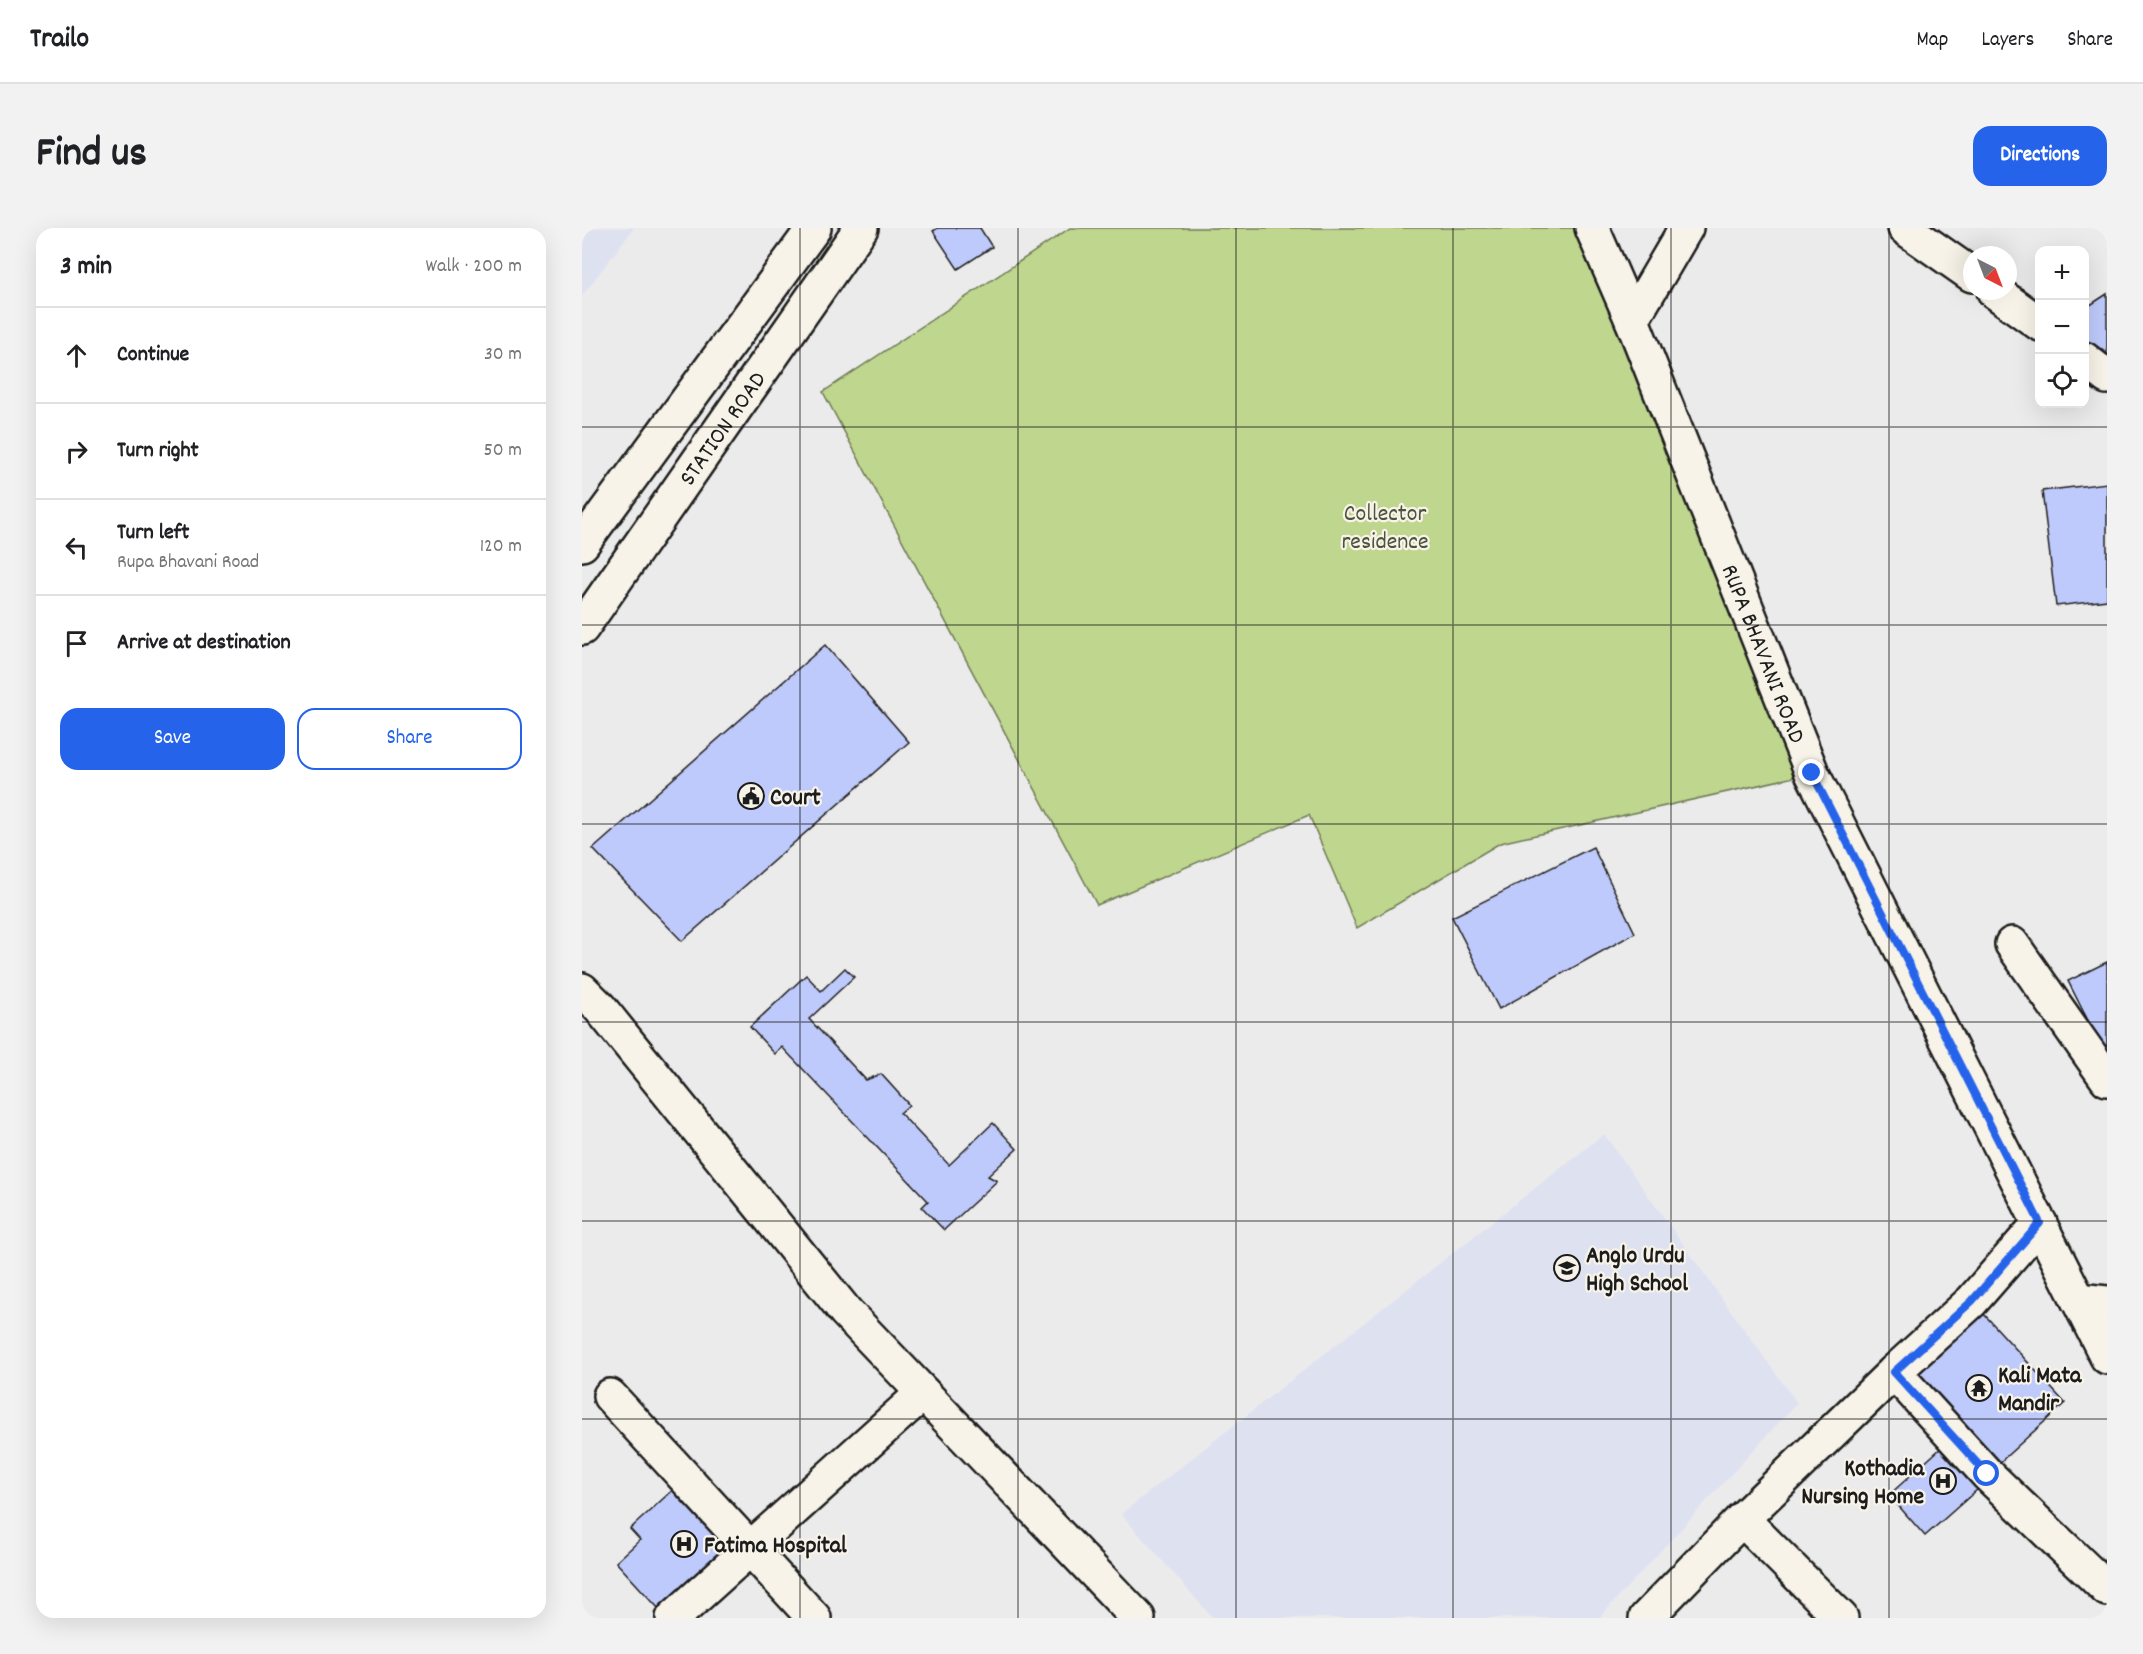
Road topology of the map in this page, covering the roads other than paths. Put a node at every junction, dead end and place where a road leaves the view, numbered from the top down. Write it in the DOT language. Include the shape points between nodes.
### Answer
graph roads {
  1 [pos="814,228"];
  2 [pos="861,228"];
  3 [pos="1592,228"];
  4 [pos="1686,228"];
  5 [pos="1905,228"];
  6 [pos="1963,269"];
  7 [pos="2007,300"];
  8 [pos="1632,320"];
  9 [pos="2035,320"];
  10 [pos="2089,362"];
  11 [pos="2107,377"];
  12 [pos="582,544"];
  13 [pos="582,628"];
  14 [pos="2013,944"];
  15 [pos="582,990"];
  16 [pos="2107,1079"];
  17 [pos="2040,1223"];
  18 [pos="2093,1301"];
  19 [pos="2107,1357"];
  20 [pos="1894,1372"];
  21 [pos="923,1393"];
  22 [pos="610,1396"];
  23 [pos="1742,1519"];
  24 [pos="750,1549"];
  25 [pos="2107,1589"];
  26 [pos="673,1618"];
  27 [pos="814,1618"];
  28 [pos="1138,1618"];
  29 [pos="1646,1618"];
  30 [pos="1841,1618"];
  1 -- 12 [label="street"];
  2 -- 13 [label="street, STATION ROAD"];
  3 -- 8 [label="street, RUPA BHAVANI ROAD"];
  4 -- 8 [label="street"];
  5 -- 6 [label="street"];
  7 -- 9 [label="street"];
  8 -- 17 [label="street, RUPA BHAVANI ROAD" via="1812,773"];
  10 -- 11 [label="street"];
  14 -- 16 [label="street"];
  15 -- 21 [label="street" via="846,1312"];
  17 -- 18 [label="street, RUPA BHAVANI ROAD"];
  17 -- 20 [label="street" via="1972,1301"];
  18 -- 19 [label="street, RUPA BHAVANI ROAD"];
  20 -- 23 [label="street"];
  20 -- 25 [label="street" via="1987,1474"];
  21 -- 24 [label="street"];
  21 -- 28 [label="street"];
  22 -- 24 [label="street"];
  23 -- 29 [label="street"];
  23 -- 30 [label="street"];
  24 -- 26 [label="street"];
  24 -- 27 [label="street"];
}
